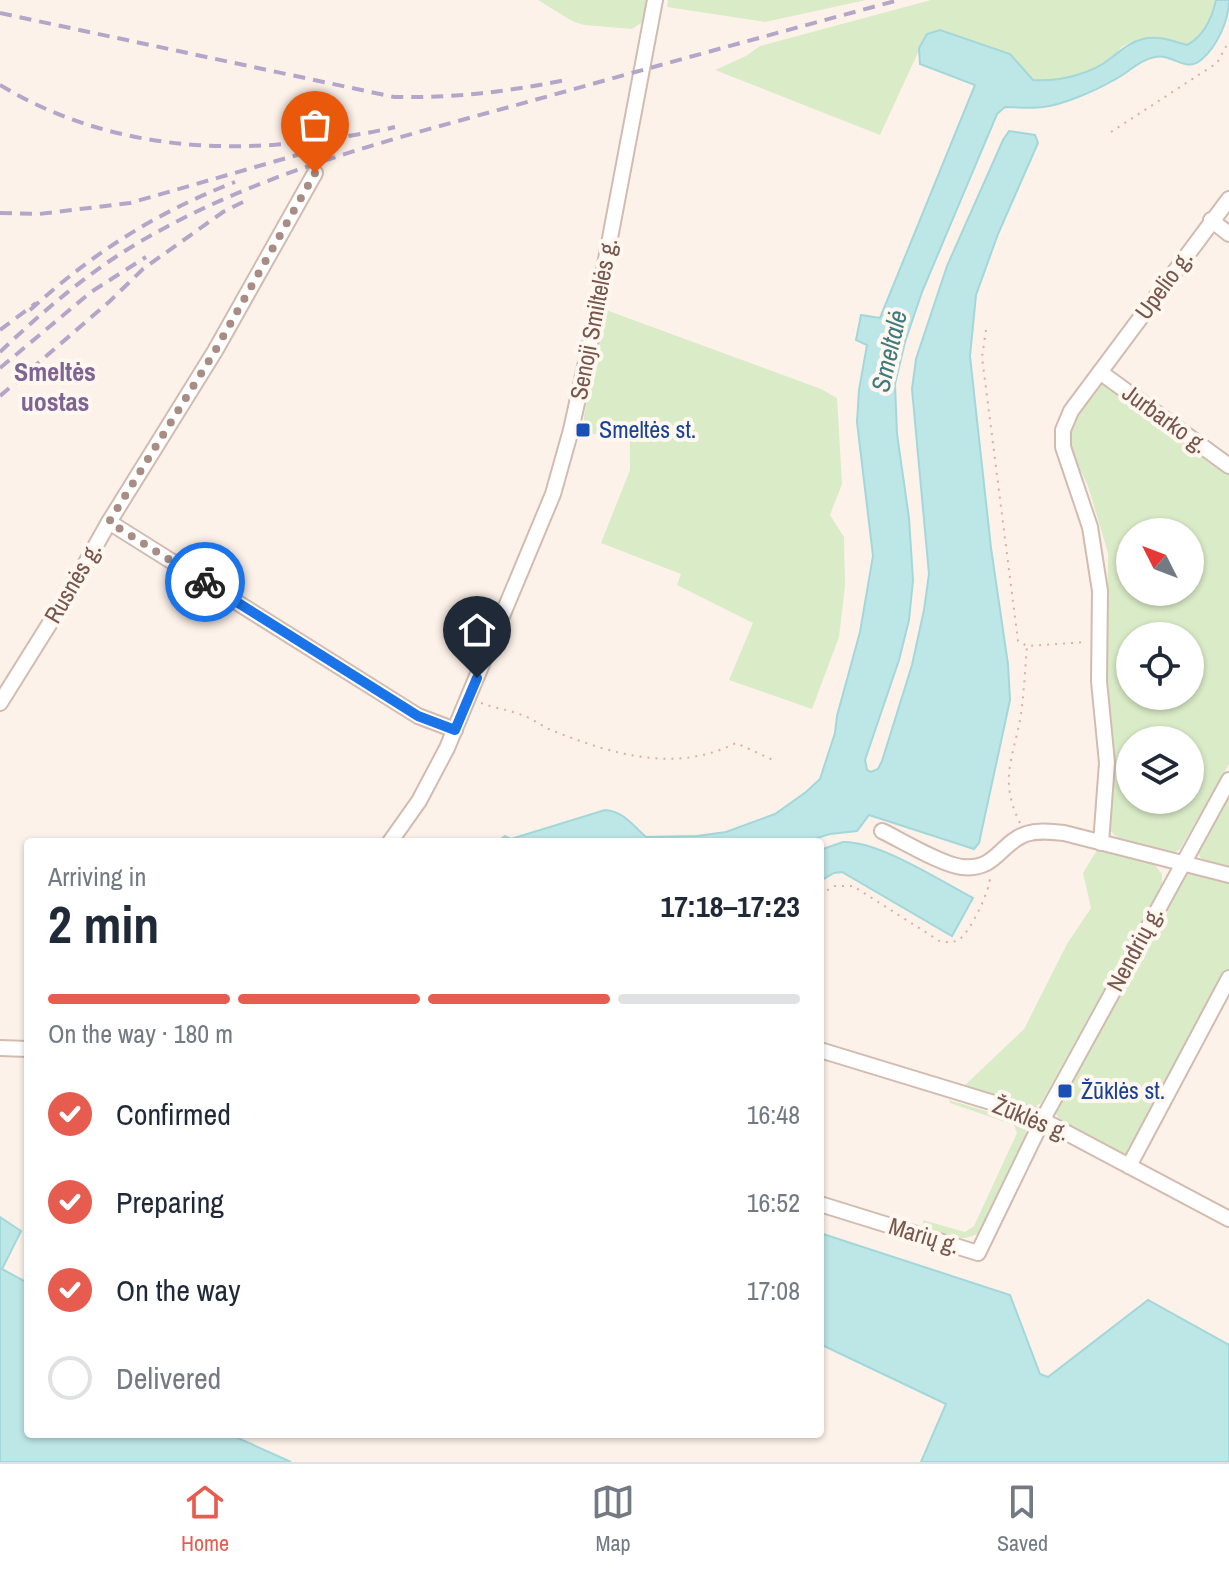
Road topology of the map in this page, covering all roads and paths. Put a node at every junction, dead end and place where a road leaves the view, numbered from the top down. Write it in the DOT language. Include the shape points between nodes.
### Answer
graph roads {
  1 [pos="655,0"];
  2 [pos="1229,41"];
  3 [pos="1111,132"];
  4 [pos="315,173"];
  5 [pos="1229,199"];
  6 [pos="1211,220"];
  7 [pos="1229,234"];
  8 [pos="986,330"];
  9 [pos="1100,372"];
  10 [pos="1229,466"];
  11 [pos="109,522"];
  12 [pos="1100,641"];
  13 [pos="1027,646"];
  14 [pos="468,698"];
  15 [pos="0,703"];
  16 [pos="455,730"];
  17 [pos="773,760"];
  18 [pos="1229,780"];
  19 [pos="882,831"];
  20 [pos="1026,834"];
  21 [pos="393,838"];
  22 [pos="1101,843"];
  23 [pos="1182,862"];
  24 [pos="986,865"];
  25 [pos="1229,875"];
  26 [pos="824,892"];
  27 [pos="1229,978"];
  28 [pos="0,1048"];
  29 [pos="24,1049"];
  30 [pos="824,1051"];
  31 [pos="1043,1119"];
  32 [pos="1129,1166"];
  33 [pos="824,1205"];
  34 [pos="1229,1219"];
  1 -- 14 [label="street, Senoji Smiltelės g." via="565,454 546,515"];
  2 -- 3 [label="path" via="1217,63"];
  4 -- 11 [label="street, Rusnės g." via="215,351"];
  5 -- 6 [label="street, Upelio g."];
  6 -- 7 [label="street"];
  6 -- 9 [label="street, Upelio g."];
  8 -- 13 [label="path" via="982,357 1018,641"];
  9 -- 10 [label="street, Jurbarko g."];
  9 -- 12 [label="street, Upelio g." via="1063,430 1063,447 1090,527 1100,591"];
  11 -- 15 [label="street, Rusnės g."];
  11 -- 16 [label="street" via="418,716"];
  12 -- 13 [label="path"];
  12 -- 22 [label="street, Upelio g." via="1107,763"];
  13 -- 20 [label="path" via="1007,783"];
  14 -- 16 [label="street, Senoji Smiltelės g."];
  14 -- 17 [label="path" via="621,755 672,761 736,743"];
  16 -- 21 [label="street, Senoji Smiltelės g." via="419,801"];
  18 -- 23 [label="street, Nendrių g."];
  19 -- 24 [label="street" via="958,867"];
  20 -- 22 [label="street" via="1064,833"];
  20 -- 24 [label="street"];
  22 -- 23 [label="street"];
  23 -- 25 [label="street"];
  23 -- 31 [label="street, Nendrių g."];
  24 -- 26 [label="path" via="989,889 964,934 952,942 941,942 853,886"];
  27 -- 32 [label="street"];
  28 -- 29 [label="street"];
  30 -- 31 [label="street, Žūklės g."];
  31 -- 32 [label="street, Žūklės g."];
  31 -- 33 [label="street, Marių g." via="978,1253"];
  32 -- 34 [label="street, Žūklės g."];
}
